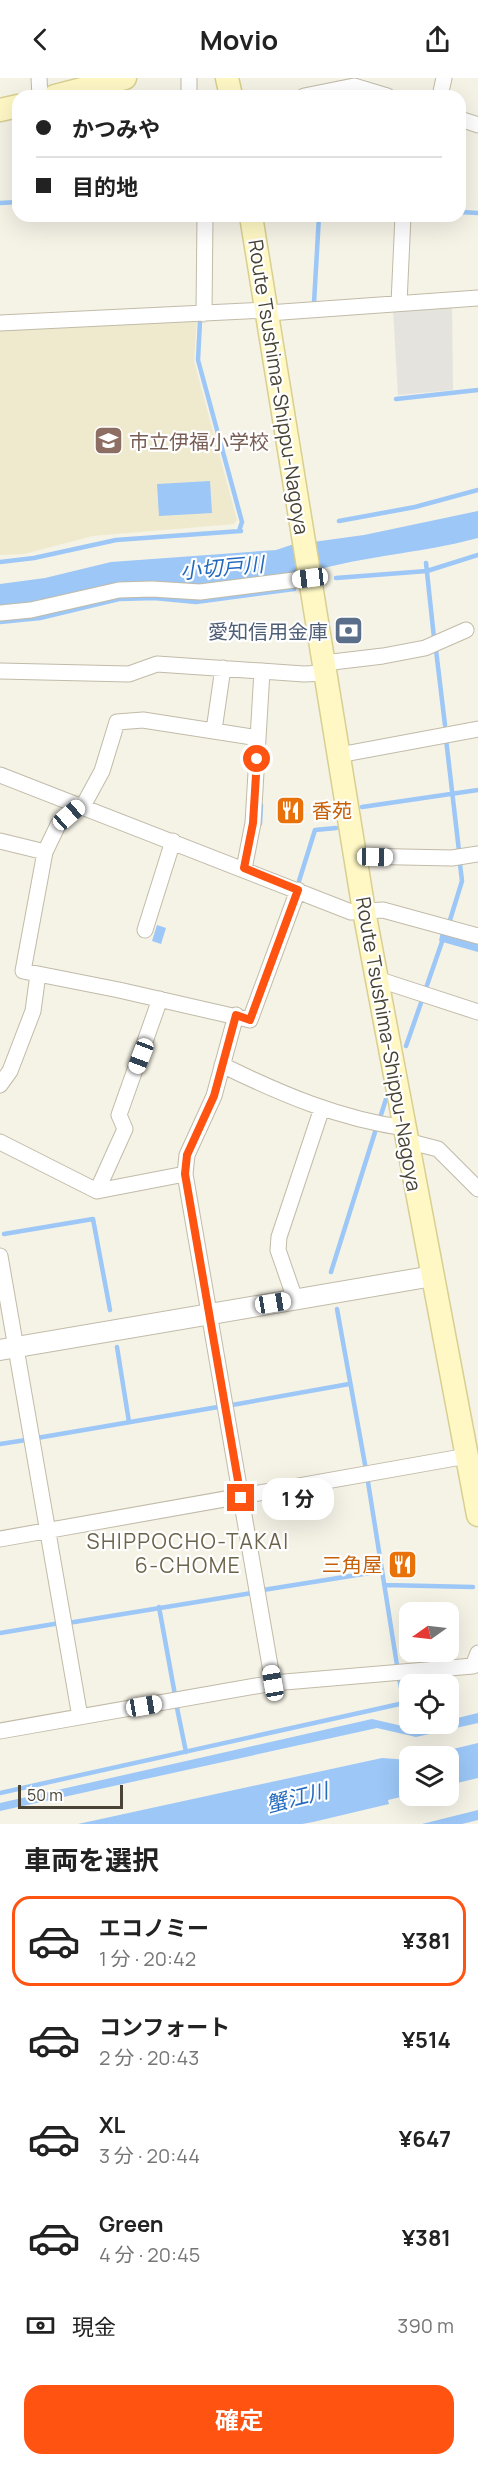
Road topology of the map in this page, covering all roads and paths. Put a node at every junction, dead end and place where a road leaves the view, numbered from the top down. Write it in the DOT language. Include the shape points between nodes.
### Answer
graph roads {
  1 [pos="124,78"];
  2 [pos="78,90"];
  3 [pos="334,90"];
  4 [pos="367,90"];
  5 [pos="205,222"];
  6 [pos="252,222"];
  7 [pos="403,222"];
  8 [pos="478,298"];
  9 [pos="399,303"];
  10 [pos="267,312"];
  11 [pos="204,314"];
  12 [pos="0,323"];
  13 [pos="310,577"];
  14 [pos="0,613"];
  15 [pos="466,630"];
  16 [pos="222,668"];
  17 [pos="325,668"];
  18 [pos="0,671"];
  19 [pos="262,671"];
  20 [pos="478,729"];
  21 [pos="214,730"];
  22 [pos="258,738"];
  23 [pos="339,755"];
  24 [pos="0,775"];
  25 [pos="82,806"];
  26 [pos="0,841"];
  27 [pos="173,841"];
  28 [pos="45,852"];
  29 [pos="478,854"];
  30 [pos="355,856"];
  31 [pos="244,868"];
  32 [pos="298,890"];
  33 [pos="364,911"];
  34 [pos="145,930"];
  35 [pos="478,936"];
  36 [pos="38,974"];
  37 [pos="377,979"];
  38 [pos="160,999"];
  39 [pos="478,1012"];
  40 [pos="236,1015"];
  41 [pos="222,1065"];
  42 [pos="0,1085"];
  43 [pos="322,1108"];
  44 [pos="406,1135"];
  45 [pos="0,1142"];
  46 [pos="185,1174"];
  47 [pos="478,1190"];
  48 [pos="97,1191"];
  49 [pos="0,1256"];
  50 [pos="433,1276"];
  51 [pos="295,1299"];
  52 [pos="208,1314"];
  53 [pos="8,1349"];
  54 [pos="470,1447"];
  55 [pos="241,1498"];
  56 [pos="478,1515"];
  57 [pos="47,1531"];
  58 [pos="0,1539"];
  59 [pos="478,1653"];
  60 [pos="273,1683"];
  61 [pos="80,1716"];
  62 [pos="0,1731"];
  1 -- 2 [label="main road"];
  3 -- 4 [label="street" via="354,86"];
  5 -- 11 [label="street"];
  6 -- 10 [label="main road, Route Tsushima-Shippu-Nagoya"];
  7 -- 9 [label="street"];
  8 -- 9 [label="street"];
  9 -- 10 [label="street"];
  10 -- 11 [label="street"];
  10 -- 13 [label="main road, Route Tsushima-Shippu-Nagoya"];
  11 -- 12 [label="street"];
  13 -- 14 [label="street" via="200,592 119,590"];
  13 -- 17 [label="main road, Route Tsushima-Shippu-Nagoya"];
  15 -- 17 [label="street" via="425,648"];
  16 -- 18 [label="street" via="157,664 129,674"];
  16 -- 19 [label="street"];
  16 -- 21 [label="street"];
  17 -- 19 [label="street" via="304,675"];
  17 -- 23 [label="main road, Route Tsushima-Shippu-Nagoya"];
  19 -- 22 [label="street"];
  20 -- 23 [label="street"];
  21 -- 22 [label="street"];
  21 -- 25 [label="street" via="143,720 117,722 102,771"];
  22 -- 31 [label="street" via="253,823"];
  23 -- 30 [label="main road, Route Tsushima-Shippu-Nagoya"];
  24 -- 25 [label="street"];
  25 -- 27 [label="street"];
  25 -- 28 [label="street" via="58,825"];
  26 -- 28 [label="street"];
  27 -- 31 [label="street"];
  27 -- 34 [label="street"];
  28 -- 36 [label="street" via="23,971"];
  29 -- 30 [label="street" via="452,858"];
  30 -- 33 [label="main road, Route Tsushima-Shippu-Nagoya"];
  31 -- 32 [label="street"];
  32 -- 33 [label="street" via="351,912"];
  32 -- 40 [label="street" via="250,1020"];
  33 -- 35 [label="street" via="382,910"];
  33 -- 37 [label="main road, Route Tsushima-Shippu-Nagoya"];
  36 -- 38 [label="street"];
  36 -- 42 [label="street" via="33,1011 10,1071"];
  37 -- 39 [label="street"];
  37 -- 44 [label="main road, Route Tsushima-Shippu-Nagoya"];
  38 -- 40 [label="street"];
  38 -- 48 [label="street" via="119,1115 125,1129"];
  40 -- 41 [label="street"];
  41 -- 43 [label="street" via="274,1091"];
  41 -- 46 [label="street" via="214,1096 187,1155"];
  43 -- 44 [label="street"];
  43 -- 51 [label="street" via="279,1237 278,1250"];
  44 -- 47 [label="street" via="438,1149"];
  44 -- 50 [label="main road, Route Tsushima-Shippu-Nagoya"];
  45 -- 48 [label="street"];
  46 -- 48 [label="street"];
  46 -- 52 [label="street"];
  49 -- 53 [label="street"];
  50 -- 51 [label="street"];
  50 -- 54 [label="main road, Route Tsushima-Shippu-Nagoya"];
  51 -- 52 [label="street"];
  52 -- 53 [label="street"];
  52 -- 55 [label="street"];
  53 -- 57 [label="street"];
  54 -- 55 [label="street"];
  54 -- 56 [label="main road, Route Tsushima-Shippu-Nagoya"];
  55 -- 57 [label="street"];
  55 -- 60 [label="street"];
  57 -- 58 [label="street"];
  57 -- 61 [label="street"];
  59 -- 60 [label="street" via="473,1666"];
  60 -- 61 [label="street"];
  61 -- 62 [label="street"];
}
